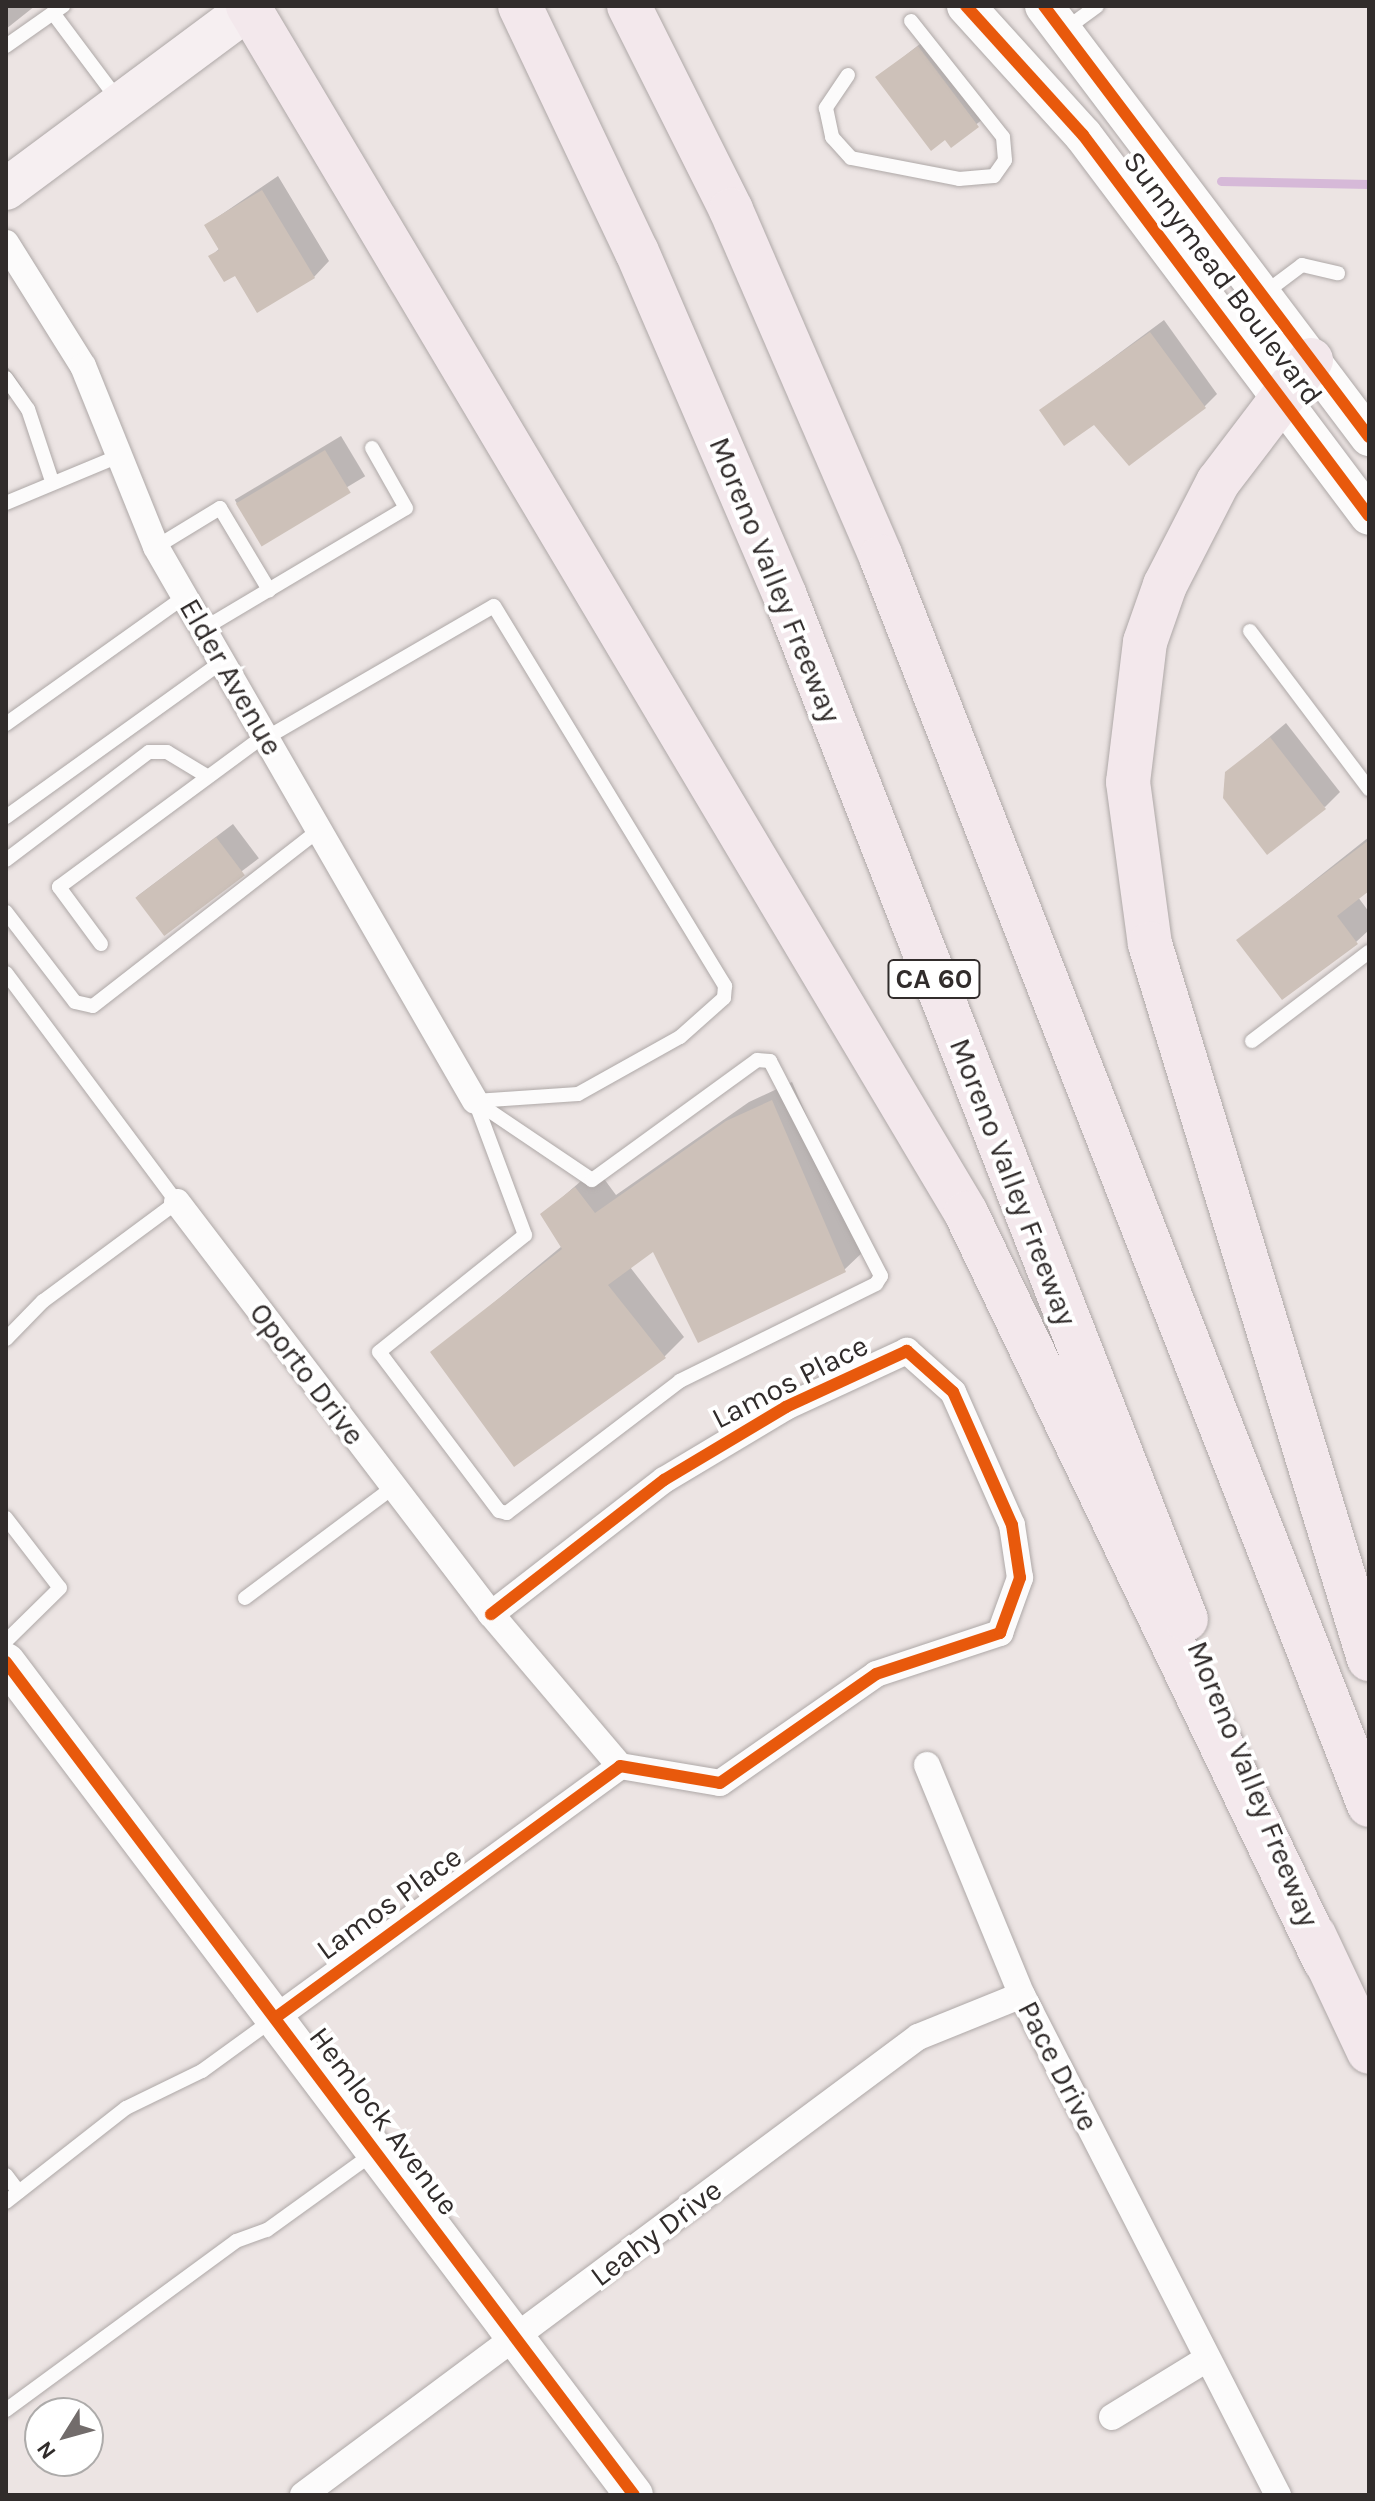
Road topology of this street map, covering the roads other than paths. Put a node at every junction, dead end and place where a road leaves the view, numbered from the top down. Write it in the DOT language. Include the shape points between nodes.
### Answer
graph roads {
  1 [pos="249,6"];
  2 [pos="520,6"];
  3 [pos="629,6"];
  4 [pos="966,6"];
  5 [pos="1097,6"];
  6 [pos="58,10"];
  7 [pos="1054,18"];
  8 [pos="911,21"];
  9 [pos="6,46"];
  10 [pos="848,75"];
  11 [pos="120,104"];
  12 [pos="6,189"];
  13 [pos="6,243"];
  14 [pos="1338,273"];
  15 [pos="1262,295"];
  16 [pos="1311,360"];
  17 [pos="6,378"];
  18 [pos="1282,398"];
  19 [pos="1369,437"];
  20 [pos="372,448"];
  21 [pos="119,456"];
  22 [pos="52,481"];
  23 [pos="6,503"];
  24 [pos="1369,516"];
  25 [pos="156,547"];
  26 [pos="269,590"];
  27 [pos="184,597"];
  28 [pos="203,629"];
  29 [pos="1250,631"];
  30 [pos="222,662"];
  31 [pos="6,724"];
  32 [pos="265,737"];
  33 [pos="205,775"];
  34 [pos="1369,789"];
  35 [pos="6,817"];
  36 [pos="319,830"];
  37 [pos="6,860"];
  38 [pos="6,912"];
  39 [pos="101,944"];
  40 [pos="1369,952"];
  41 [pos="6,973"];
  42 [pos="1252,1041"];
  43 [pos="475,1101"];
  44 [pos="177,1202"];
  45 [pos="6,1339"];
  46 [pos="392,1488"];
  47 [pos="6,1518"];
  48 [pos="245,1598"];
  49 [pos="491,1614"];
  50 [pos="6,1641"];
  51 [pos="1369,1659"];
  52 [pos="6,1662"];
  53 [pos="927,1765"];
  54 [pos="620,1766"];
  55 [pos="1369,1805"];
  56 [pos="1325,1961"];
  57 [pos="1022,1995"];
  58 [pos="275,2018"];
  59 [pos="1369,2052"];
  60 [pos="375,2151"];
  61 [pos="6,2175"];
  62 [pos="19,2192"];
  63 [pos="6,2202"];
  64 [pos="514,2338"];
  65 [pos="1205,2360"];
  66 [pos="6,2410"];
  67 [pos="1112,2417"];
  68 [pos="303,2495"];
  69 [pos="634,2495"];
  70 [pos="1278,2495"];
  1 -- 11 [label="main road"];
  1 -- 56 [label="highway" via="966,1213"];
  2 -- 56 [label="highway, Moreno Valley Freeway / CA 60" via="637,252 785,596"];
  3 -- 55 [label="highway" via="731,210 881,557"];
  4 -- 18 [label="main road, Sunnymead Boulevard" via="1083,135"];
  5 -- 7 [label="lane"];
  6 -- 9 [label="lane"];
  6 -- 11 [label="lane"];
  7 -- 15 [label="main road, Sunnymead Boulevard"];
  8 -- 10 [label="lane" via="1003,137 1005,160 994,176 959,179 839,150 826,108"];
  11 -- 12 [label="main road"];
  13 -- 21 [label="street, Elder Avenue" via="83,366"];
  14 -- 15 [label="lane" via="1302,265"];
  15 -- 16 [label="main road, Sunnymead Boulevard"];
  16 -- 18 [label="highway"];
  16 -- 19 [label="main road, Sunnymead Boulevard"];
  17 -- 22 [label="lane" via="28,409"];
  18 -- 24 [label="main road, Sunnymead Boulevard"];
  18 -- 51 [label="highway" via="1218,482 1165,585 1145,642 1128,782 1150,944"];
  20 -- 26 [label="lane" via="406,508"];
  21 -- 22 [label="lane"];
  21 -- 25 [label="street, Elder Avenue"];
  22 -- 23 [label="lane"];
  25 -- 26 [label="lane" via="220,508"];
  25 -- 27 [label="street, Elder Avenue"];
  26 -- 28 [label="lane"];
  27 -- 28 [label="street, Elder Avenue"];
  27 -- 31 [label="lane"];
  28 -- 30 [label="street, Elder Avenue"];
  29 -- 34 [label="lane"];
  30 -- 32 [label="street, Elder Avenue"];
  30 -- 35 [label="lane"];
  32 -- 33 [label="lane"];
  32 -- 36 [label="street, Elder Avenue"];
  32 -- 43 [label="lane" via="494,606 725,986 724,998 680,1037 578,1094"];
  33 -- 37 [label="lane" via="167,752 149,752"];
  33 -- 39 [label="lane" via="59,887"];
  36 -- 38 [label="lane" via="93,1006 75,1002"];
  36 -- 43 [label="street, Elder Avenue"];
  40 -- 42 [label="lane"];
  41 -- 44 [label="lane, Oporto Drive"];
  43 -- 43 [label="lane" via="525,1235 379,1352 499,1511 507,1513 680,1381 881,1276 770,1061 757,1060 592,1180"];
  44 -- 45 [label="lane" via="43,1301"];
  44 -- 46 [label="street, Oporto Drive"];
  46 -- 48 [label="lane"];
  46 -- 49 [label="street, Oporto Drive"];
  47 -- 50 [label="lane" via="60,1588"];
  49 -- 54 [label="street, Oporto Drive"];
  49 -- 54 [label="street, Lamos Place" via="664,1480 786,1407 907,1351 953,1392 1012,1525 1020,1578 1000,1633 876,1674 720,1783"];
  52 -- 58 [label="main road, Hemlock Avenue"];
  53 -- 57 [label="street, Pace Drive"];
  54 -- 58 [label="street, Lamos Place"];
  56 -- 59 [label="highway, Moreno Valley Freeway / CA 60"];
  57 -- 64 [label="street, Leahy Drive" via="918,2037"];
  57 -- 65 [label="street, Pace Drive"];
  58 -- 60 [label="main road, Hemlock Avenue"];
  58 -- 62 [label="lane" via="202,2071 126,2108"];
  60 -- 64 [label="main road, Hemlock Avenue"];
  60 -- 66 [label="lane" via="267,2230 236,2241"];
  61 -- 62 [label="lane"];
  62 -- 63 [label="lane"];
  64 -- 68 [label="street, Leahy Drive"];
  64 -- 69 [label="main road, Hemlock Avenue"];
  65 -- 67 [label="street"];
  65 -- 70 [label="street, Pace Drive"];
}
